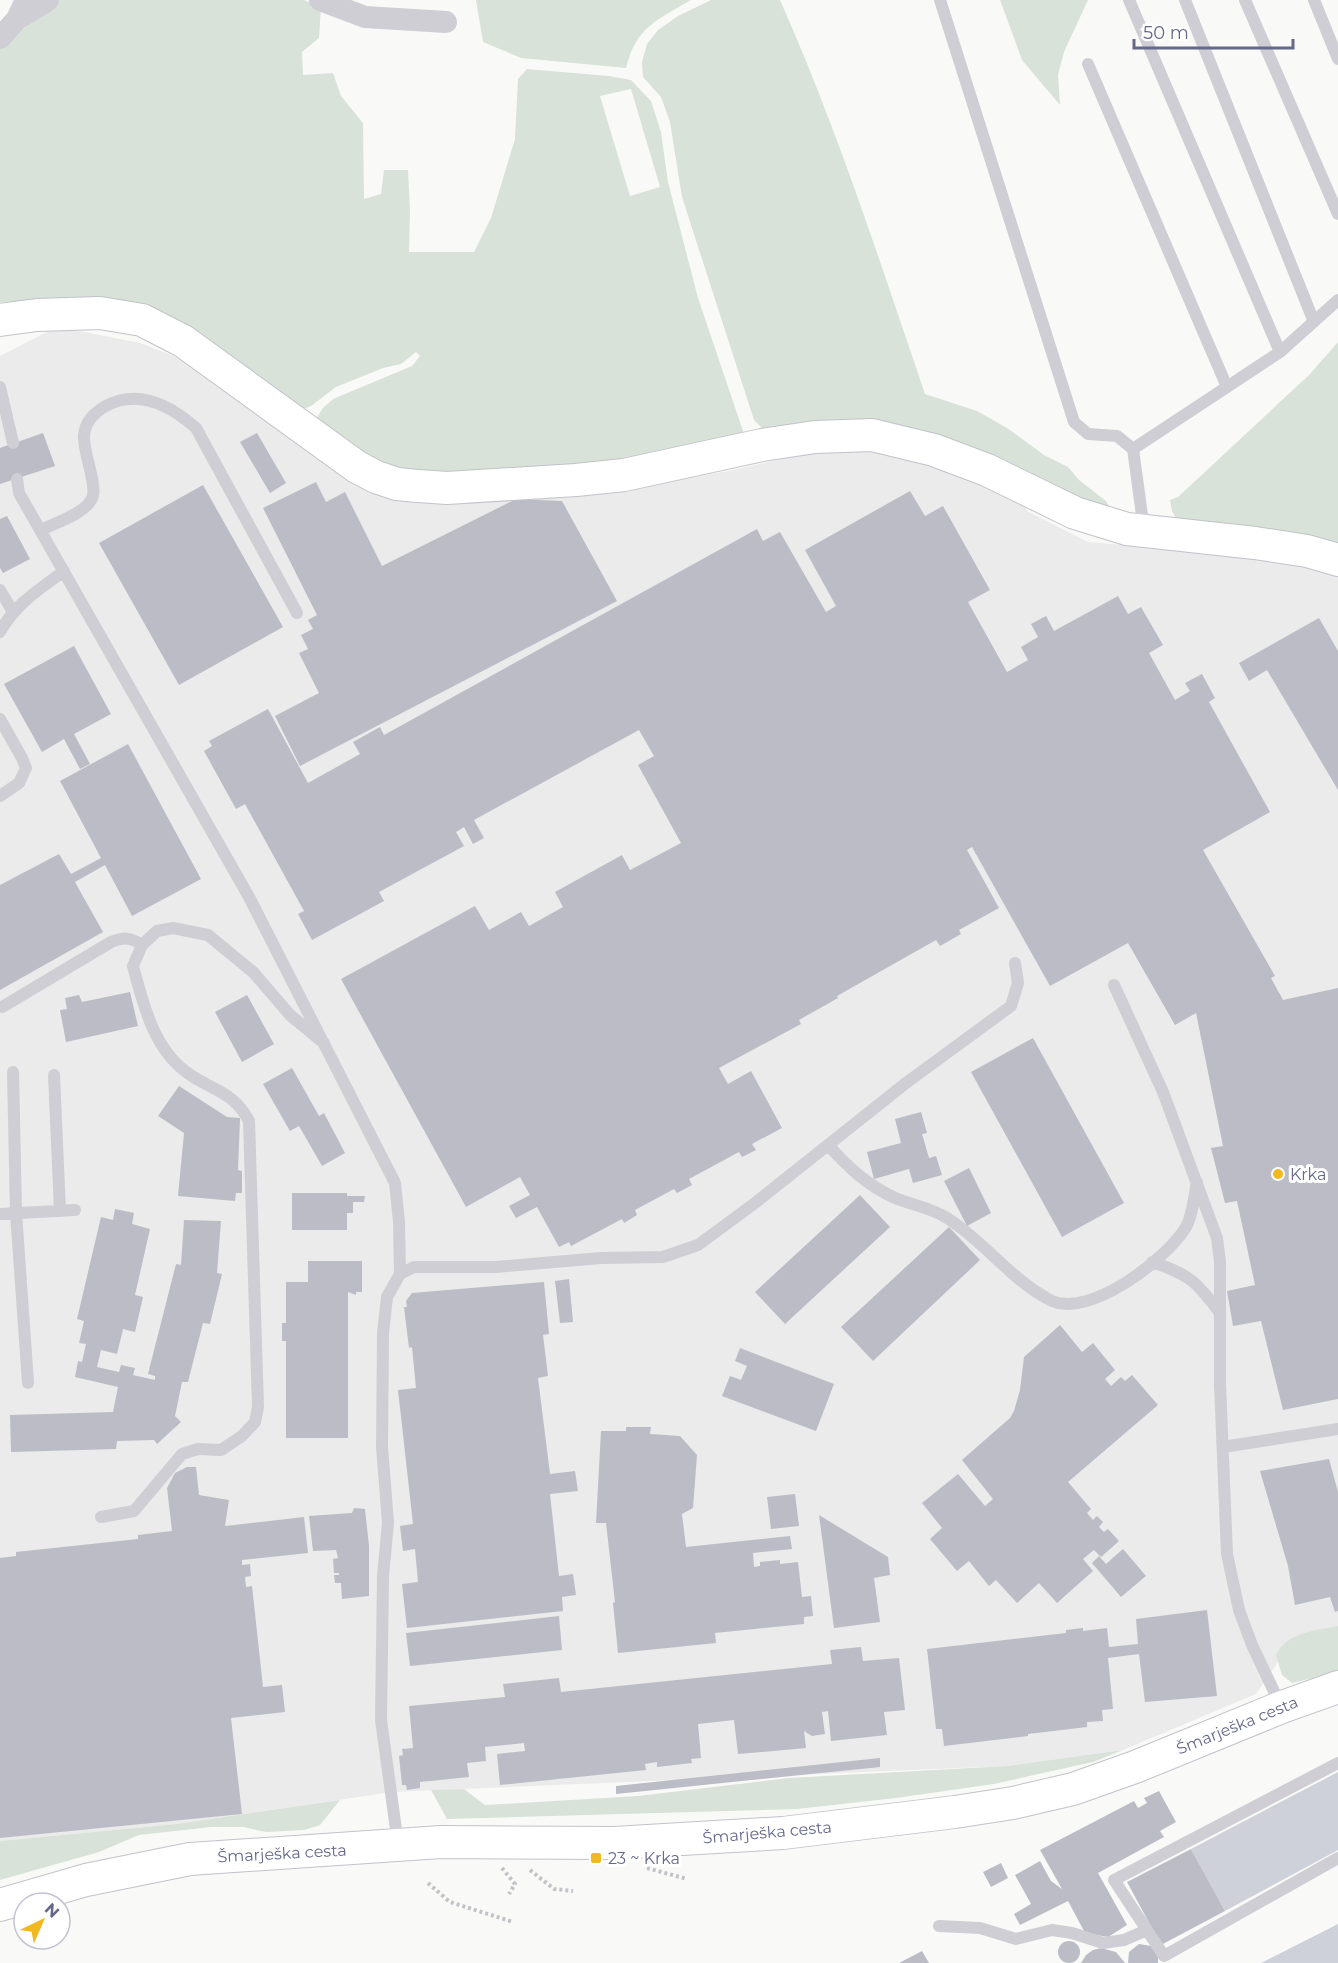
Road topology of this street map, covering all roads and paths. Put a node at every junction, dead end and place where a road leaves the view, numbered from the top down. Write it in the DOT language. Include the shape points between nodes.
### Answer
graph roads {
  1 [pos="48,0"];
  2 [pos="320,0"];
  3 [pos="940,0"];
  4 [pos="1128,0"];
  5 [pos="1185,0"];
  6 [pos="1245,0"];
  7 [pos="1314,0"];
  8 [pos="22,9"];
  9 [pos="446,22"];
  10 [pos="0,38"];
  11 [pos="1338,59"];
  12 [pos="1088,64"];
  13 [pos="1338,214"];
  14 [pos="1338,300"];
  15 [pos="0,320"];
  16 [pos="1314,322"];
  17 [pos="1280,352"];
  18 [pos="0,387"];
  19 [pos="1227,387"];
  20 [pos="2,406"];
  21 [pos="13,443"];
  22 [pos="1133,449"];
  23 [pos="16,479"];
  24 [pos="41,530"];
  25 [pos="1145,531"];
  26 [pos="1338,560"];
  27 [pos="64,571"];
  28 [pos="0,590"];
  29 [pos="13,612"];
  30 [pos="297,614"];
  31 [pos="0,632"];
  32 [pos="0,720"];
  33 [pos="0,796"];
  34 [pos="142,945"];
  35 [pos="1015,963"];
  36 [pos="1114,984"];
  37 [pos="2,1007"];
  38 [pos="324,1043"];
  39 [pos="12,1072"];
  40 [pos="54,1075"];
  41 [pos="828,1145"];
  42 [pos="1197,1182"];
  43 [pos="75,1210"];
  44 [pos="60,1211"];
  45 [pos="0,1214"];
  46 [pos="16,1214"];
  47 [pos="1152,1262"];
  48 [pos="400,1274"];
  49 [pos="1220,1313"];
  50 [pos="28,1383"];
  51 [pos="1338,1429"];
  52 [pos="1223,1447"];
  53 [pos="101,1517"];
  54 [pos="1338,1687"];
  55 [pos="1282,1707"];
  56 [pos="1338,1763"];
  57 [pos="398,1846"];
  58 [pos="1338,1858"];
  59 [pos="498,1862"];
  60 [pos="640,1867"];
  61 [pos="530,1870"];
  62 [pos="687,1880"];
  63 [pos="428,1883"];
  64 [pos="573,1891"];
  65 [pos="509,1894"];
  66 [pos="0,1905"];
  67 [pos="513,1922"];
  68 [pos="939,1926"];
  69 [pos="1147,1930"];
  1 -- 8 [label="street"];
  2 -- 9 [label="street" via="365,16"];
  3 -- 22 [label="lane" via="1074,422 1088,434 1117,436"];
  4 -- 17 [label="lane"];
  5 -- 16 [label="lane"];
  6 -- 13 [label="lane"];
  7 -- 11 [label="lane"];
  8 -- 10 [label="street"];
  12 -- 19 [label="lane"];
  14 -- 16 [label="lane"];
  15 -- 25 [label="street" via="100,313 142,321 183,341 357,467 397,484 447,488 576,480 624,475 762,445 815,437 872,435 934,450 987,470 1076,513"];
  16 -- 17 [label="lane"];
  17 -- 19 [label="lane"];
  18 -- 20 [label="lane"];
  19 -- 22 [label="lane"];
  20 -- 21 [label="lane"];
  22 -- 25 [label="lane"];
  23 -- 24 [label="lane"];
  24 -- 27 [label="lane"];
  24 -- 30 [label="lane" via="87,506 93,494 83,438 94,413 125,398 162,405 196,428"];
  25 -- 26 [label="street" via="1255,543"];
  27 -- 29 [label="lane"];
  27 -- 38 [label="lane" via="249,897"];
  28 -- 29 [label="lane"];
  29 -- 31 [label="lane"];
  32 -- 33 [label="lane" via="26,768 19,783"];
  34 -- 37 [label="lane" via="123,937 111,942"];
  34 -- 38 [label="lane" via="157,931 188,930 208,935 253,972 290,1015"];
  34 -- 53 [label="lane" via="133,966 151,1026 162,1045 185,1071 242,1107 249,1121 258,1407 255,1422 242,1436 221,1450 198,1449 182,1454 134,1511"];
  35 -- 41 [label="lane" via="1018,984 1011,1006"];
  36 -- 42 [label="lane" via="1163,1092"];
  38 -- 48 [label="lane" via="395,1183"];
  39 -- 46 [label="lane"];
  40 -- 44 [label="lane"];
  41 -- 47 [label="lane" via="865,1182 945,1217 1023,1284 1052,1302 1076,1305 1095,1298 1127,1284"];
  41 -- 48 [label="lane" via="698,1245 663,1257 496,1267 414,1267"];
  42 -- 47 [label="lane" via="1186,1226"];
  42 -- 49 [label="lane" via="1217,1238"];
  43 -- 44 [label="lane"];
  44 -- 46 [label="lane"];
  45 -- 46 [label="lane"];
  46 -- 50 [label="lane"];
  47 -- 49 [label="lane" via="1192,1279"];
  48 -- 57 [label="lane" via="387,1298 383,1333 382,1447 388,1523 383,1576 381,1720"];
  49 -- 52 [label="lane"];
  51 -- 52 [label="lane"];
  52 -- 55 [label="lane" via="1227,1554 1239,1610"];
  54 -- 55 [label="street, Šmarješka cesta"];
  55 -- 57 [label="street, Šmarješka cesta" via="1135,1767 1073,1789 1013,1803 783,1833 614,1843 441,1842"];
  56 -- 69 [label="lane" via="1113,1880"];
  57 -- 66 [label="street, Šmarješka cesta" via="190,1859 86,1880"];
  58 -- 69 [label="lane" via="1164,1956"];
  59 -- 65 [label="path" via="515,1884"];
  60 -- 62 [label="path"];
  61 -- 64 [label="path" via="554,1889"];
  63 -- 67 [label="path" via="450,1902"];
  68 -- 69 [label="lane" via="980,1928 1016,1939 1052,1930 1103,1943 1124,1940"];
}
